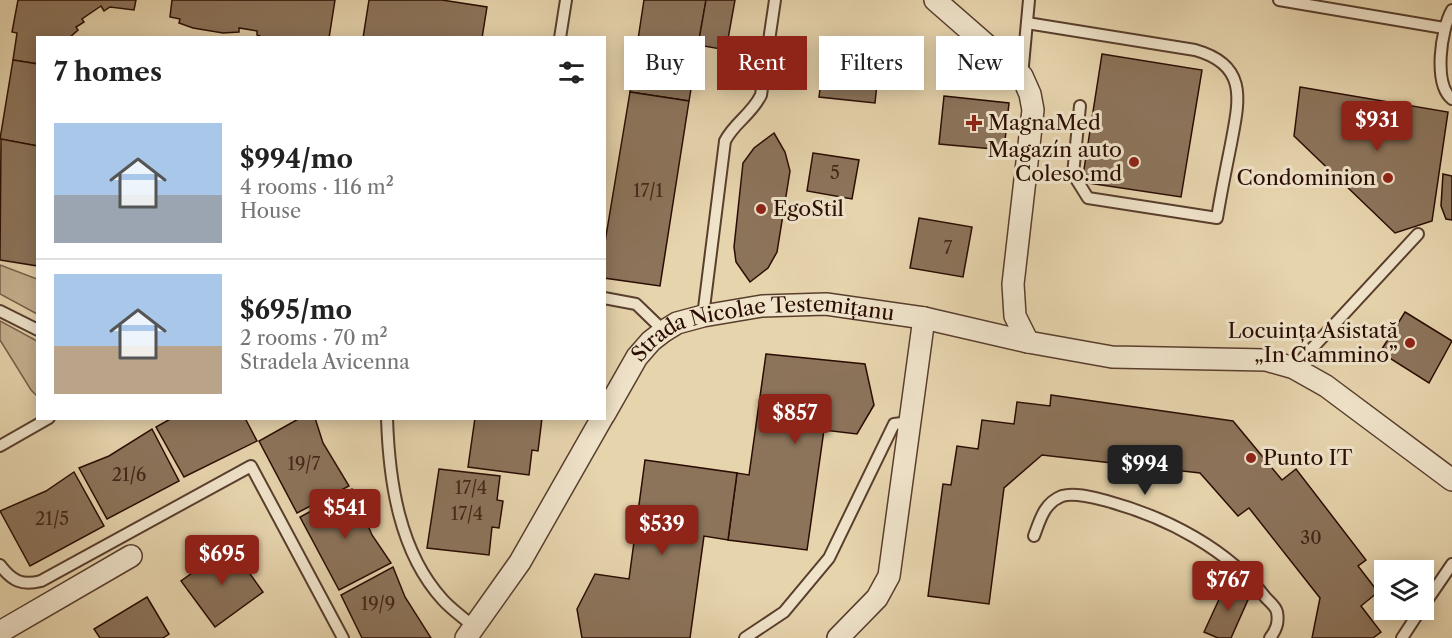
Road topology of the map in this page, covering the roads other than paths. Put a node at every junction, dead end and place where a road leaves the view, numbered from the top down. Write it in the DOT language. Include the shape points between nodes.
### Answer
graph roads {
  1 [pos="566,0"];
  2 [pos="775,0"];
  3 [pos="935,0"];
  4 [pos="1029,0"];
  5 [pos="1279,0"];
  6 [pos="1452,10"];
  7 [pos="1027,23"];
  8 [pos="1444,28"];
  9 [pos="560,36"];
  10 [pos="976,36"];
  11 [pos="1024,55"];
  12 [pos="1024,80"];
  13 [pos="1452,99"];
  14 [pos="1080,106"];
  15 [pos="1418,234"];
  16 [pos="606,298"];
  17 [pos="0,311"];
  18 [pos="703,316"];
  19 [pos="924,318"];
  20 [pos="36,329"];
  21 [pos="664,331"];
  22 [pos="1028,342"];
  23 [pos="1294,368"];
  24 [pos="606,411"];
  25 [pos="46,420"];
  26 [pos="387,420"];
  27 [pos="601,420"];
  28 [pos="910,422"];
  29 [pos="0,446"];
  30 [pos="1452,480"];
  31 [pos="1034,536"];
  32 [pos="131,556"];
  33 [pos="1452,564"];
  34 [pos="0,565"];
  35 [pos="1434,590"];
  36 [pos="1414,620"];
  37 [pos="0,632"];
  38 [pos="470,633"];
  39 [pos="343,638"];
  40 [pos="745,638"];
  41 [pos="838,638"];
  42 [pos="1270,638"];
  43 [pos="1402,638"];
  1 -- 9 [label="lane"];
  2 -- 18 [label="lane" via="761,95 725,141"];
  3 -- 10 [label="street"];
  4 -- 7 [label="lane"];
  5 -- 8 [label="lane"];
  6 -- 8 [label="lane"];
  7 -- 11 [label="lane"];
  7 -- 14 [label="lane" via="1195,50 1215,57 1225,66 1232,74 1239,99 1216,218 1088,198 1073,174"];
  8 -- 13 [label="lane" via="1441,78 1443,90"];
  12 -- 22 [label="street" via="1033,110 1013,284 1016,316"];
  15 -- 23 [label="lane"];
  16 -- 21 [label="lane" via="636,304"];
  17 -- 20 [label="lane"];
  18 -- 19 [label="street, Strada Nicolae Testemițanu" via="762,306 826,304"];
  18 -- 21 [label="street, Strada Nicolae Testemițanu"];
  19 -- 22 [label="street, Strada Nicolae Testemițanu"];
  19 -- 28 [label="street, Strada Nicolae Testemițanu"];
  21 -- 24 [label="street, Strada Nicolae Testemițanu" via="637,357"];
  22 -- 23 [label="street, Strada Nicolae Testemițanu" via="1112,357 1244,358"];
  23 -- 30 [label="street, Strada Nicolae Testemițanu" via="1326,386"];
  25 -- 29 [label="lane"];
  26 -- 38 [label="lane" via="388,450 404,533 422,571"];
  27 -- 38 [label="street" via="520,562"];
  28 -- 40 [label="lane" via="894,424 830,558 784,612"];
  28 -- 41 [label="street, Strada Nicolae Testemițanu" via="889,576 876,598"];
  31 -- 42 [label="lane" via="1044,509 1062,496 1090,496 1168,523 1249,576 1277,611 1277,627"];
  32 -- 37 [label="street"];
  33 -- 35 [label="lane"];
  34 -- 39 [label="lane" via="16,582 27,585 41,580 251,466"];
  36 -- 43 [label="lane"];
}
